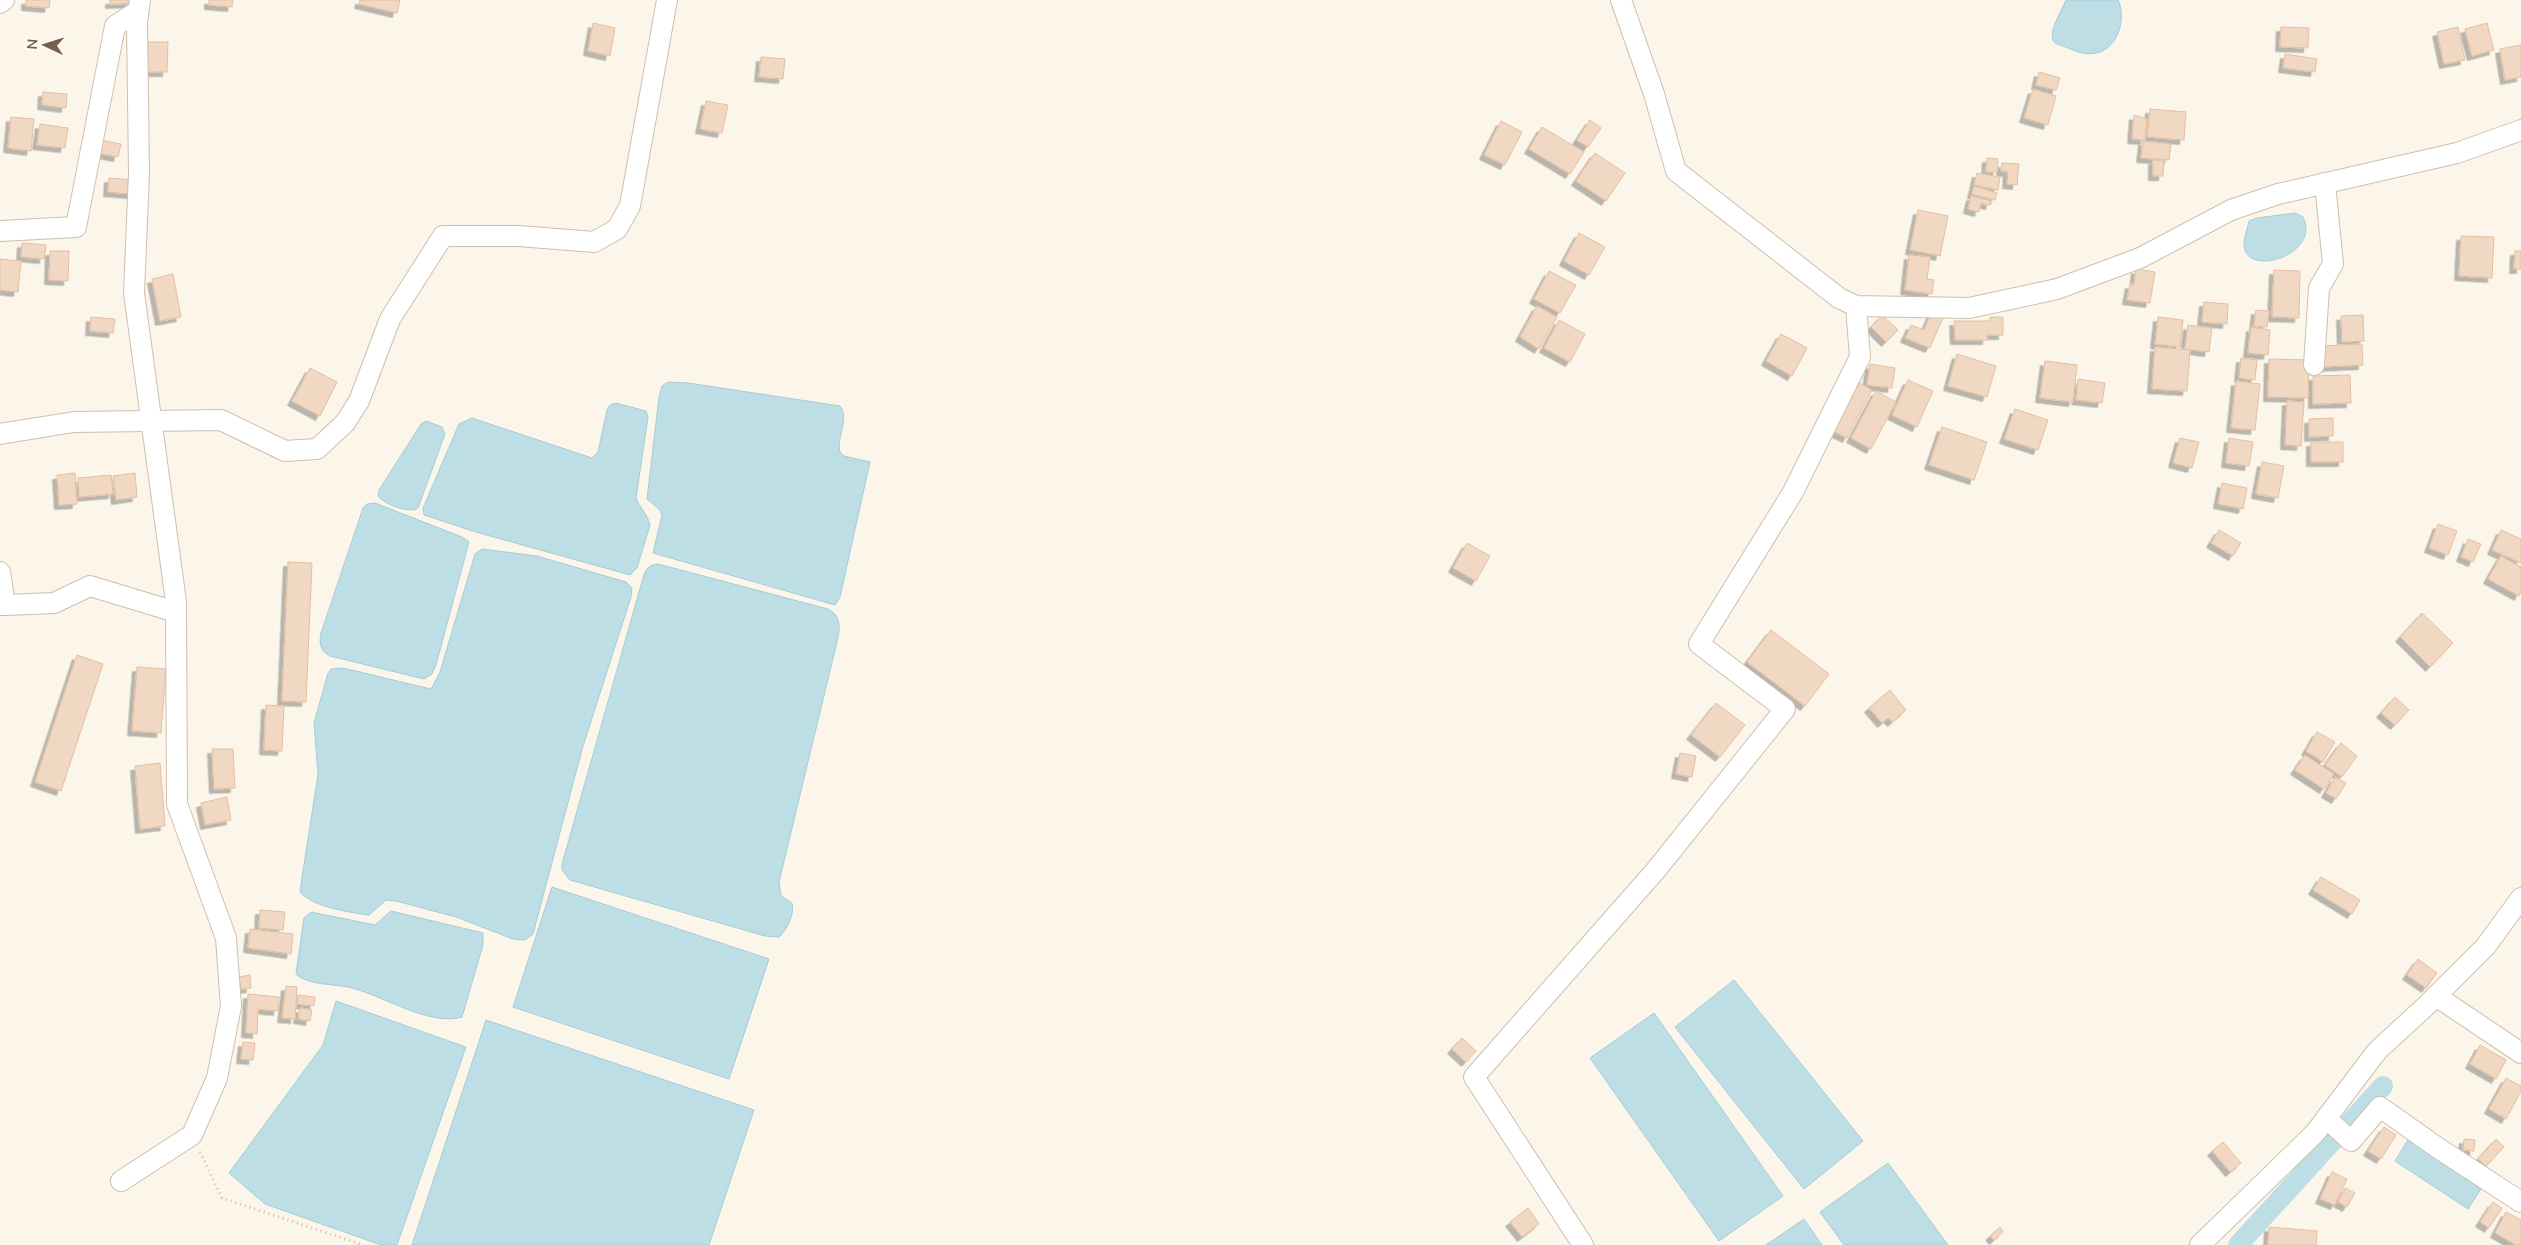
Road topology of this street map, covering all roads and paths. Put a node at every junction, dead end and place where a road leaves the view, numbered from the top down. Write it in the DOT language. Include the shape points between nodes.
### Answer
graph roads {
  1 [pos="4,0"];
  2 [pos="667,0"];
  3 [pos="1622,0"];
  4 [pos="0,3"];
  5 [pos="139,6"];
  6 [pos="2521,130"];
  7 [pos="2325,184"];
  8 [pos="0,231"];
  9 [pos="1856,306"];
  10 [pos="2314,365"];
  11 [pos="152,422"];
  12 [pos="0,434"];
  13 [pos="0,572"];
  14 [pos="3,605"];
  15 [pos="176,612"];
  16 [pos="2521,898"];
  17 [pos="2436,996"];
  18 [pos="2521,1053"];
  19 [pos="2326,1118"];
  20 [pos="192,1135"];
  21 [pos="121,1181"];
  22 [pos="2521,1202"];
  23 [pos="2203,1244"];
  24 [pos="363,1245"];
  25 [pos="1583,1245"];
  1 -- 4 [label="street"];
  2 -- 11 [label="street" via="630,206 617,229 594,242 519,236 443,236 390,319 359,401 345,423 317,449 286,451 221,420"];
  3 -- 9 [label="street" via="1676,171 1839,298"];
  5 -- 8 [label="street" via="115,26 76,227"];
  5 -- 11 [label="street" via="139,173 134,293"];
  6 -- 7 [label="street" via="2457,153"];
  7 -- 9 [label="street" via="2278,194 2231,210 2140,258 2057,289 1969,308"];
  7 -- 10 [label="street" via="2333,264 2319,288"];
  9 -- 25 [label="street" via="1860,357 1793,492 1699,644 1785,709 1656,870 1474,1077"];
  11 -- 12 [label="street" via="74,422"];
  11 -- 15 [label="street"];
  13 -- 14 [label="street"];
  14 -- 15 [label="street" via="54,603 90,586"];
  15 -- 20 [label="street" via="177,804 226,938 231,1006 217,1078"];
  16 -- 17 [label="street" via="2486,946"];
  17 -- 18 [label="street"];
  17 -- 19 [label="street" via="2377,1051"];
  19 -- 22 [label="street" via="2351,1141 2380,1107"];
  19 -- 23 [label="street"];
  20 -- 21 [label="street"];
  20 -- 24 [label="path" via="222,1198"];
}
